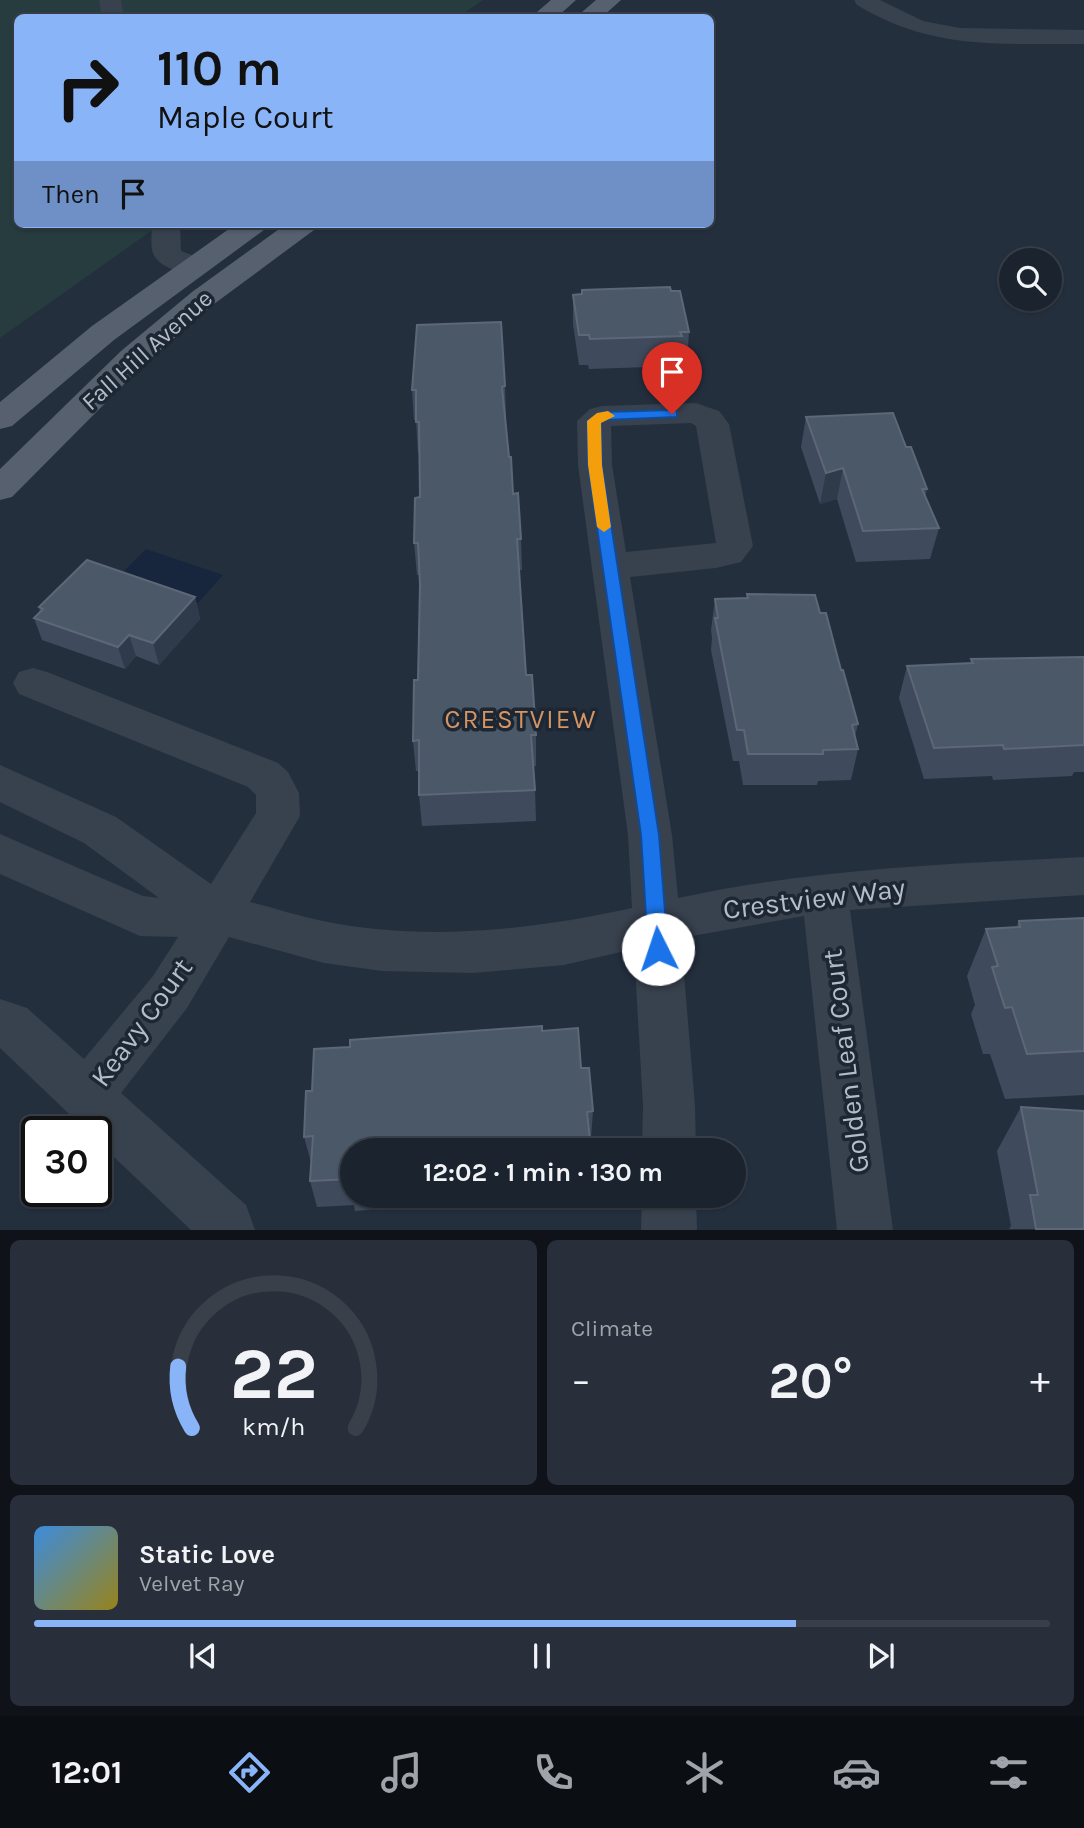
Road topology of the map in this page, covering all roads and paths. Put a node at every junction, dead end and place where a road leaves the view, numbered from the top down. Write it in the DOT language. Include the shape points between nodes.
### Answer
graph roads {
  1 [pos="565,0"];
  2 [pos="610,0"];
  3 [pos="865,0"];
  4 [pos="546,14"];
  5 [pos="591,14"];
  6 [pos="1084,37"];
  7 [pos="166,228"];
  8 [pos="248,228"];
  9 [pos="299,228"];
  10 [pos="195,266"];
  11 [pos="0,419"];
  12 [pos="0,489"];
  13 [pos="610,566"];
  14 [pos="33,683"];
  15 [pos="0,782"];
  16 [pos="0,853"];
  17 [pos="1084,876"];
  18 [pos="825,893"];
  19 [pos="216,913"];
  20 [pos="656,923"];
  21 [pos="0,1022"];
  22 [pos="87,1095"];
  23 [pos="669,1138"];
  24 [pos="669,1208"];
  25 [pos="227,1230"];
  26 [pos="669,1230"];
  27 [pos="865,1230"];
  1 -- 4 [label="main road"];
  2 -- 5 [label="main road"];
  3 -- 6 [label="street" via="923,28 960,35"];
  7 -- 10 [label="street" via="167,253"];
  8 -- 10 [label="main road, Fall Hill Avenue"];
  9 -- 12 [label="main road, Fall Hill Avenue" via="203,298 132,358"];
  10 -- 11 [label="main road, Fall Hill Avenue" via="103,333"];
  13 -- 13 [label="street" via="595,465 594,421 602,416 696,413 707,418 712,424 735,546 716,556"];
  13 -- 20 [label="street" via="650,835"];
  14 -- 19 [label="street, Keavy Court" via="272,782 280,798 278,816"];
  15 -- 19 [label="street, Crestview Way" via="100,830"];
  16 -- 19 [label="street, Crestview Way" via="140,916"];
  17 -- 18 [label="street, Crestview Way"];
  18 -- 20 [label="street, Crestview Way"];
  18 -- 27 [label="street, Golden Leaf Court"];
  19 -- 20 [label="street, Crestview Way" via="324,942 382,950 473,952 564,944"];
  19 -- 22 [label="street, Keavy Court" via="170,992"];
  20 -- 23 [label="street"];
  21 -- 22 [label="street, Keavy Court" via="9,1024"];
  22 -- 25 [label="street, Keavy Court"];
  24 -- 26 [label="street"];
}
